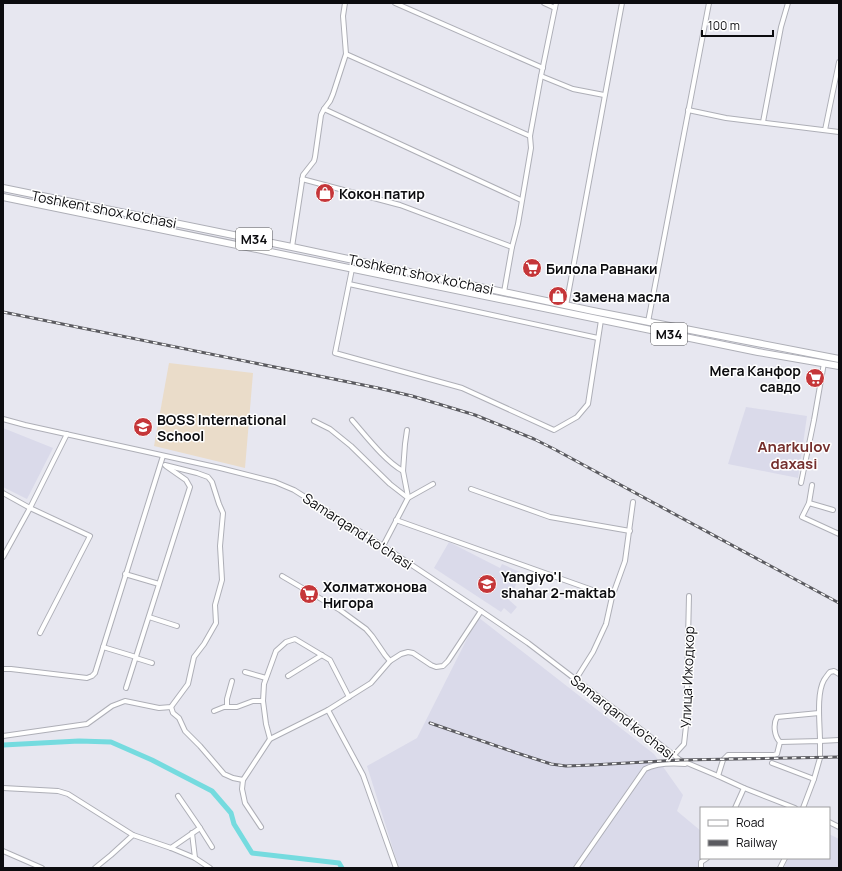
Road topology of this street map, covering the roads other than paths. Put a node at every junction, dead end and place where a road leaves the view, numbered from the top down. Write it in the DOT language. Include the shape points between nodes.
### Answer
graph roads {
  1 [pos="344,3"];
  2 [pos="395,3"];
  3 [pos="544,3"];
  4 [pos="622,3"];
  5 [pos="709,3"];
  6 [pos="788,3"];
  7 [pos="555,5"];
  8 [pos="346,54"];
  9 [pos="839,62"];
  10 [pos="543,68"];
  11 [pos="541,76"];
  12 [pos="604,95"];
  13 [pos="324,109"];
  14 [pos="688,110"];
  15 [pos="763,122"];
  16 [pos="825,130"];
  17 [pos="839,132"];
  18 [pos="530,136"];
  19 [pos="302,179"];
  20 [pos="3,188"];
  21 [pos="3,197"];
  22 [pos="521,200"];
  23 [pos="292,247"];
  24 [pos="512,247"];
  25 [pos="352,269"];
  26 [pos="349,284"];
  27 [pos="504,292"];
  28 [pos="529,302"];
  29 [pos="566,306"];
  30 [pos="601,320"];
  31 [pos="648,322"];
  32 [pos="598,338"];
  33 [pos="839,359"];
  34 [pos="824,363"];
  35 [pos="839,366"];
  36 [pos="3,419"];
  37 [pos="314,420"];
  38 [pos="352,420"];
  39 [pos="407,430"];
  40 [pos="67,434"];
  41 [pos="163,456"];
  42 [pos="162,465"];
  43 [pos="403,471"];
  44 [pos="801,483"];
  45 [pos="433,484"];
  46 [pos="812,485"];
  47 [pos="471,489"];
  48 [pos="3,493"];
  49 [pos="408,498"];
  50 [pos="634,502"];
  51 [pos="809,503"];
  52 [pos="30,508"];
  53 [pos="833,510"];
  54 [pos="396,520"];
  55 [pos="630,531"];
  56 [pos="839,534"];
  57 [pos="383,546"];
  58 [pos="3,557"];
  59 [pos="125,574"];
  60 [pos="282,576"];
  61 [pos="160,584"];
  62 [pos="689,596"];
  63 [pos="612,597"];
  64 [pos="480,611"];
  65 [pos="149,617"];
  66 [pos="177,626"];
  67 [pos="40,633"];
  68 [pos="103,647"];
  69 [pos="322,655"];
  70 [pos="136,658"];
  71 [pos="390,661"];
  72 [pos="152,663"];
  73 [pos="3,669"];
  74 [pos="245,672"];
  75 [pos="839,674"];
  76 [pos="288,676"];
  77 [pos="266,678"];
  78 [pos="576,679"];
  79 [pos="232,681"];
  80 [pos="126,688"];
  81 [pos="350,697"];
  82 [pos="263,701"];
  83 [pos="171,707"];
  84 [pos="227,707"];
  85 [pos="328,710"];
  86 [pos="214,711"];
  87 [pos="819,713"];
  88 [pos="3,736"];
  89 [pos="270,739"];
  90 [pos="839,740"];
  91 [pos="820,741"];
  92 [pos="780,742"];
  93 [pos="674,755"];
  94 [pos="772,763"];
  95 [pos="688,764"];
  96 [pos="718,776"];
  97 [pos="814,779"];
  98 [pos="243,780"];
  99 [pos="3,788"];
  100 [pos="744,788"];
  101 [pos="178,796"];
  102 [pos="735,807"];
  103 [pos="792,807"];
  104 [pos="803,807"];
  105 [pos="261,827"];
  106 [pos="200,828"];
  107 [pos="192,833"];
  108 [pos="133,835"];
  109 [pos="212,847"];
  110 [pos="171,848"];
  111 [pos="3,850"];
  112 [pos="195,858"];
  113 [pos="706,859"];
  114 [pos="784,859"];
  115 [pos="40,868"];
  116 [pos="95,868"];
  117 [pos="210,868"];
  118 [pos="396,868"];
  119 [pos="576,868"];
  120 [pos="701,868"];
  121 [pos="780,868"];
  1 -- 8 [label="street"];
  2 -- 10 [label="street"];
  3 -- 7 [label="street"];
  4 -- 12 [label="street"];
  5 -- 14 [label="street"];
  6 -- 15 [label="street"];
  7 -- 10 [label="street"];
  8 -- 13 [label="street" via="333,94"];
  8 -- 18 [label="street"];
  9 -- 16 [label="street"];
  10 -- 11 [label="street"];
  11 -- 12 [label="street" via="573,88"];
  11 -- 18 [label="street"];
  12 -- 29 [label="street"];
  13 -- 19 [label="street" via="314,161 304,172"];
  13 -- 22 [label="street"];
  14 -- 15 [label="street"];
  14 -- 31 [label="street"];
  15 -- 16 [label="street"];
  16 -- 17 [label="street"];
  18 -- 22 [label="street" via="531,148"];
  19 -- 23 [label="street"];
  19 -- 24 [label="street" via="400,205"];
  20 -- 23 [label="main road, Toshkent shox ko'chasi / M34"];
  21 -- 25 [label="main road, Toshkent shox ko'chasi / M34"];
  22 -- 24 [label="street"];
  23 -- 27 [label="main road, Toshkent shox ko'chasi / M34"];
  24 -- 27 [label="street"];
  25 -- 26 [label="street"];
  25 -- 28 [label="main road, Toshkent shox ko'chasi / M34"];
  26 -- 32 [label="street"];
  26 -- 32 [label="street" via="335,353 462,388 554,430 577,417 588,404"];
  27 -- 28 [label="main road, Toshkent shox ko'chasi / M34"];
  28 -- 29 [label="main road, Toshkent shox ko'chasi / M34"];
  28 -- 30 [label="main road, Toshkent shox ko'chasi / M34"];
  29 -- 31 [label="main road, Toshkent shox ko'chasi / M34"];
  30 -- 32 [label="street"];
  30 -- 34 [label="main road, Toshkent shox ko'chasi / M34"];
  31 -- 33 [label="main road, Toshkent shox ko'chasi / M34"];
  34 -- 35 [label="main road, Toshkent shox ko'chasi / M34"];
  34 -- 44 [label="street"];
  36 -- 40 [label="street, Samarqand ko'chasi"];
  37 -- 49 [label="street" via="351,446"];
  38 -- 43 [label="street" via="386,457"];
  39 -- 43 [label="street"];
  40 -- 41 [label="street, Samarqand ko'chasi"];
  40 -- 52 [label="street"];
  41 -- 42 [label="street"];
  41 -- 57 [label="street, Samarqand ko'chasi" via="285,486"];
  42 -- 59 [label="street"];
  42 -- 61 [label="street" via="186,480 190,487"];
  42 -- 83 [label="street" via="208,477 223,513 220,546 222,580 216,605 216,623 194,657 188,684"];
  43 -- 49 [label="street"];
  45 -- 49 [label="street"];
  46 -- 51 [label="street"];
  47 -- 55 [label="street" via="550,517"];
  48 -- 52 [label="street"];
  49 -- 54 [label="street"];
  50 -- 55 [label="street"];
  51 -- 53 [label="street"];
  51 -- 56 [label="street" via="802,517"];
  52 -- 58 [label="street"];
  52 -- 67 [label="street" via="90,536"];
  54 -- 57 [label="street"];
  54 -- 63 [label="street"];
  55 -- 63 [label="street" via="625,561"];
  57 -- 64 [label="street, Samarqand ko'chasi"];
  59 -- 61 [label="street"];
  59 -- 68 [label="street"];
  60 -- 71 [label="street" via="340,610 366,629"];
  61 -- 65 [label="street"];
  62 -- 93 [label="street, Улица Ижодкор" via="686,726 684,744"];
  63 -- 78 [label="street" via="606,624"];
  64 -- 71 [label="street" via="442,666 433,666 408,652"];
  64 -- 78 [label="street, Samarqand ko'chasi"];
  65 -- 66 [label="street"];
  65 -- 70 [label="street"];
  68 -- 70 [label="street"];
  68 -- 73 [label="street" via="95,673 87,678"];
  69 -- 76 [label="street"];
  69 -- 77 [label="street" via="295,640 286,642 276,650"];
  69 -- 81 [label="street" via="330,660"];
  70 -- 72 [label="street"];
  70 -- 80 [label="street"];
  71 -- 81 [label="street" via="371,683"];
  74 -- 77 [label="street"];
  75 -- 87 [label="street" via="830,672 823,681"];
  77 -- 82 [label="street"];
  78 -- 93 [label="street, Samarqand ko'chasi"];
  79 -- 84 [label="street"];
  81 -- 85 [label="street"];
  82 -- 84 [label="street"];
  82 -- 89 [label="street"];
  83 -- 88 [label="street" via="159,708 125,701 112,706 87,724"];
  83 -- 98 [label="street" via="185,731 224,774"];
  84 -- 86 [label="street"];
  85 -- 89 [label="street"];
  85 -- 118 [label="street" via="363,775"];
  87 -- 91 [label="street"];
  87 -- 92 [label="street" via="777,717 774,722"];
  89 -- 98 [label="street"];
  90 -- 91 [label="street"];
  91 -- 92 [label="street"];
  91 -- 97 [label="street" via="820,758"];
  92 -- 96 [label="street" via="777,754 774,755 728,754 723,760"];
  93 -- 95 [label="street, Samarqand ko'chasi"];
  94 -- 97 [label="street"];
  95 -- 96 [label="street, Samarqand ko'chasi"];
  95 -- 119 [label="street" via="652,765 645,769"];
  96 -- 100 [label="street, Samarqand ko'chasi"];
  97 -- 104 [label="street"];
  98 -- 105 [label="street" via="245,803"];
  99 -- 108 [label="street" via="58,791 68,794"];
  100 -- 102 [label="street"];
  100 -- 103 [label="street, Samarqand ko'chasi"];
  101 -- 106 [label="street"];
  106 -- 107 [label="street"];
  106 -- 109 [label="street"];
  107 -- 110 [label="street"];
  107 -- 112 [label="street"];
  108 -- 110 [label="street"];
  108 -- 116 [label="street"];
  110 -- 112 [label="street"];
  111 -- 115 [label="street"];
  112 -- 117 [label="street"];
  113 -- 120 [label="street" via="701,862"];
  114 -- 121 [label="street"];
}
